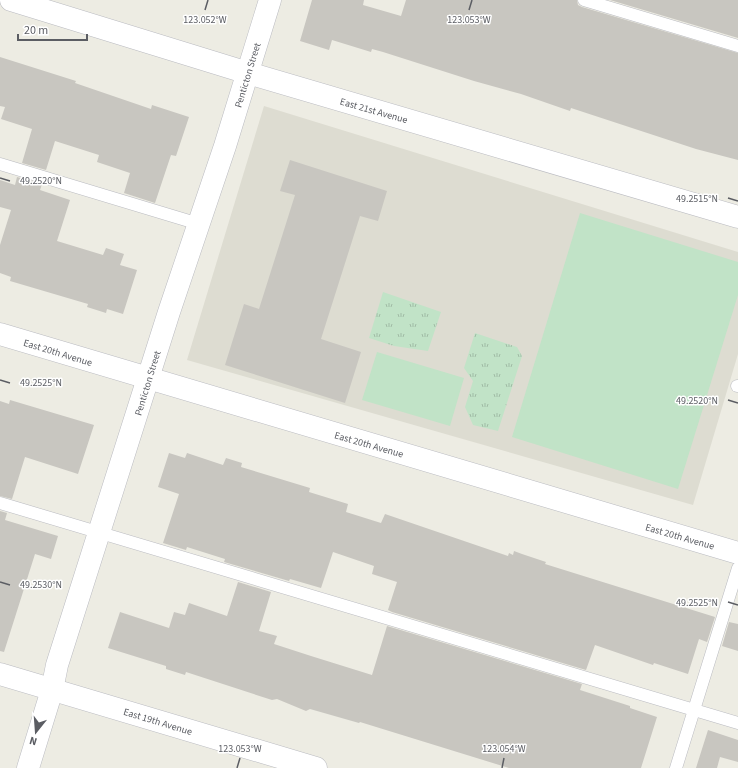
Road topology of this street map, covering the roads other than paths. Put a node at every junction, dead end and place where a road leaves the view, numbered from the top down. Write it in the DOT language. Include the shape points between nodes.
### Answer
graph roads {
  1 [pos="11,0"];
  2 [pos="270,0"];
  3 [pos="584,0"];
  4 [pos="738,46"];
  5 [pos="248,73"];
  6 [pos="0,164"];
  7 [pos="738,217"];
  8 [pos="199,224"];
  9 [pos="0,334"];
  10 [pos="148,379"];
  11 [pos="0,503"];
  12 [pos="99,533"];
  13 [pos="738,553"];
  14 [pos="738,568"];
  15 [pos="0,674"];
  16 [pos="52,690"];
  17 [pos="695,711"];
  18 [pos="738,724"];
  19 [pos="28,768"];
  20 [pos="316,768"];
  21 [pos="676,768"];
  1 -- 5 [label="street, East 21st Avenue"];
  2 -- 5 [label="street, Penticton Street"];
  3 -- 4 [label="lane"];
  5 -- 7 [label="street, East 21st Avenue"];
  5 -- 8 [label="street, Penticton Street"];
  6 -- 8 [label="lane"];
  8 -- 10 [label="street, Penticton Street"];
  9 -- 10 [label="street, East 20th Avenue"];
  10 -- 12 [label="street, Penticton Street"];
  10 -- 13 [label="street, East 20th Avenue"];
  11 -- 12 [label="lane"];
  12 -- 16 [label="street, Penticton Street" via="57,665"];
  12 -- 17 [label="lane"];
  14 -- 17 [label="lane"];
  15 -- 16 [label="street, East 19th Avenue"];
  16 -- 19 [label="street, Penticton Street"];
  16 -- 20 [label="street, East 19th Avenue"];
  17 -- 18 [label="lane"];
  17 -- 21 [label="lane"];
}
